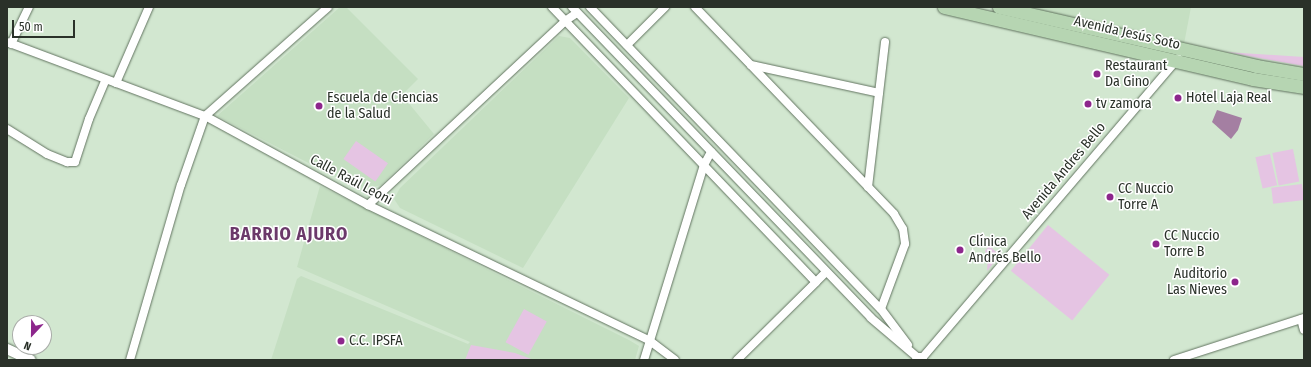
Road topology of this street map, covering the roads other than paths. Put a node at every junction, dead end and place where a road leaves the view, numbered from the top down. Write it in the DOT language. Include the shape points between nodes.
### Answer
graph roads {
  1 [pos="29,7"];
  2 [pos="149,7"];
  3 [pos="328,7"];
  4 [pos="552,7"];
  5 [pos="590,7"];
  6 [pos="665,7"];
  7 [pos="695,7"];
  8 [pos="944,7"];
  9 [pos="999,7"];
  10 [pos="575,10"];
  11 [pos="565,21"];
  12 [pos="885,42"];
  13 [pos="9,43"];
  14 [pos="627,45"];
  15 [pos="1184,50"];
  16 [pos="1176,61"];
  17 [pos="752,65"];
  18 [pos="1304,74"];
  19 [pos="106,79"];
  20 [pos="116,83"];
  21 [pos="1304,87"];
  22 [pos="879,93"];
  23 [pos="205,116"];
  24 [pos="7,129"];
  25 [pos="711,152"];
  26 [pos="704,165"];
  27 [pos="868,187"];
  28 [pos="368,205"];
  29 [pos="826,272"];
  30 [pos="816,282"];
  31 [pos="881,309"];
  32 [pos="1302,319"];
  33 [pos="1304,330"];
  34 [pos="650,342"];
  35 [pos="7,349"];
  36 [pos="920,358"];
  37 [pos="31,360"];
  38 [pos="130,360"];
  39 [pos="644,360"];
  40 [pos="675,360"];
  41 [pos="737,360"];
  42 [pos="1174,360"];
  1 -- 13 [label="street"];
  2 -- 20 [label="street"];
  3 -- 23 [label="street"];
  4 -- 11 [label="street"];
  5 -- 14 [label="street"];
  6 -- 14 [label="street"];
  7 -- 17 [label="street"];
  8 -- 16 [label="main road, Avenida Jesús Soto"];
  9 -- 15 [label="main road, Avenida Jesús Soto"];
  10 -- 11 [label="street"];
  10 -- 25 [label="street"];
  11 -- 26 [label="street"];
  11 -- 28 [label="street"];
  12 -- 22 [label="street"];
  13 -- 19 [label="street, Calle Raúl Leoni"];
  14 -- 31 [label="street"];
  15 -- 16 [label="street, Avenida Andres Bello"];
  15 -- 18 [label="main road, Avenida Jesús Soto"];
  16 -- 21 [label="main road, Avenida Jesús Soto" via="1253,79"];
  16 -- 36 [label="street, Avenida Andres Bello"];
  17 -- 22 [label="street"];
  17 -- 27 [label="street"];
  19 -- 20 [label="street, Calle Raúl Leoni"];
  19 -- 24 [label="street" via="75,162 67,162 47,154"];
  20 -- 23 [label="street, Calle Raúl Leoni"];
  22 -- 27 [label="street"];
  23 -- 28 [label="street, Calle Raúl Leoni"];
  23 -- 38 [label="street" via="181,185"];
  25 -- 26 [label="street"];
  25 -- 29 [label="street"];
  26 -- 30 [label="street"];
  26 -- 34 [label="street"];
  27 -- 31 [label="street" via="894,214 903,229 905,244"];
  28 -- 34 [label="street, Calle Raúl Leoni"];
  29 -- 30 [label="street"];
  29 -- 36 [label="street" via="871,318"];
  30 -- 41 [label="street"];
  31 -- 36 [label="street"];
  32 -- 33 [label="street"];
  32 -- 42 [label="street"];
  34 -- 39 [label="street"];
  34 -- 40 [label="street, Calle Raúl Leoni"];
  35 -- 37 [label="street"];
}
